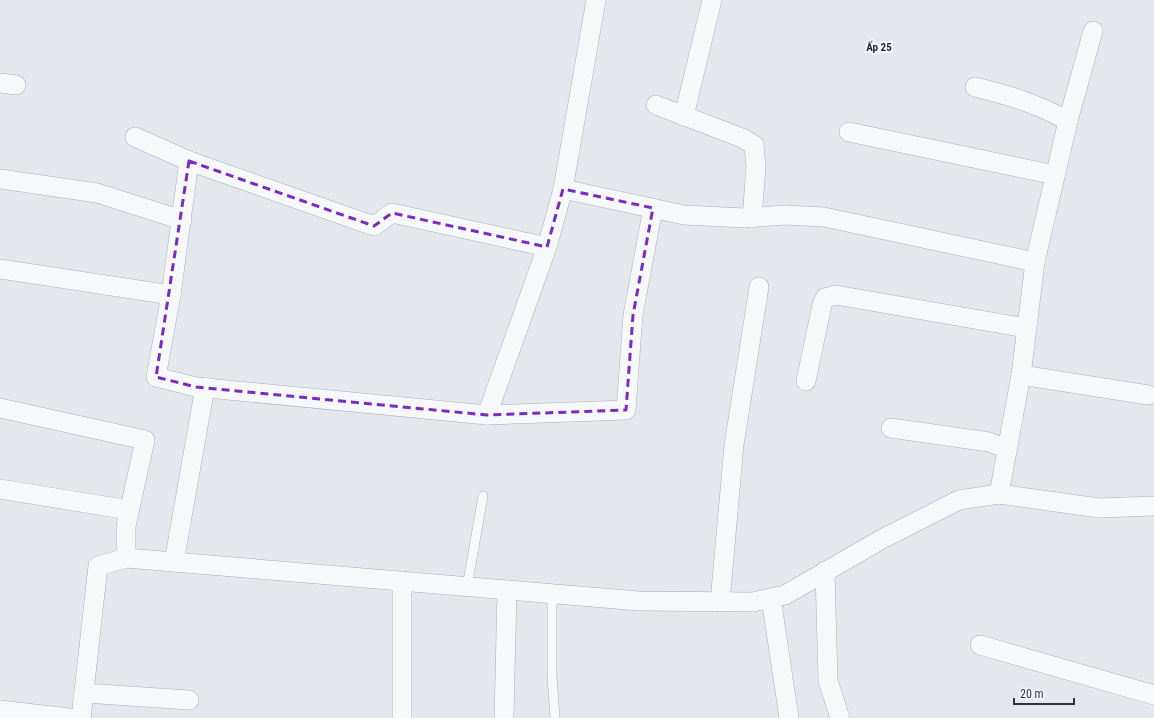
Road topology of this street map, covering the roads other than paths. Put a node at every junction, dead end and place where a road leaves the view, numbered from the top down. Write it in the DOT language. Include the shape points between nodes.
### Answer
graph roads {
  1 [pos="596,0"];
  2 [pos="712,0"];
  3 [pos="1093,31"];
  4 [pos="975,87"];
  5 [pos="656,105"];
  6 [pos="684,116"];
  7 [pos="1068,121"];
  8 [pos="849,132"];
  9 [pos="135,137"];
  10 [pos="189,161"];
  11 [pos="1055,175"];
  12 [pos="0,179"];
  13 [pos="563,189"];
  14 [pos="653,208"];
  15 [pos="752,218"];
  16 [pos="182,220"];
  17 [pos="547,247"];
  18 [pos="1035,262"];
  19 [pos="0,269"];
  20 [pos="759,287"];
  21 [pos="170,295"];
  22 [pos="1026,328"];
  23 [pos="1021,375"];
  24 [pos="806,381"];
  25 [pos="205,387"];
  26 [pos="1148,395"];
  27 [pos="0,408"];
  28 [pos="487,415"];
  29 [pos="891,428"];
  30 [pos="1007,448"];
  31 [pos="0,489"];
  32 [pos="999,494"];
  33 [pos="483,496"];
  34 [pos="1154,506"];
  35 [pos="129,510"];
  36 [pos="126,558"];
  37 [pos="174,562"];
  38 [pos="825,571"];
  39 [pos="402,581"];
  40 [pos="466,587"];
  41 [pos="507,590"];
  42 [pos="552,594"];
  43 [pos="771,598"];
  44 [pos="720,602"];
  45 [pos="980,645"];
  46 [pos="84,693"];
  47 [pos="1154,695"];
  48 [pos="189,700"];
  49 [pos="0,710"];
  50 [pos="69,718"];
  51 [pos="81,718"];
  52 [pos="402,718"];
  53 [pos="504,718"];
  54 [pos="555,718"];
  55 [pos="789,718"];
  56 [pos="840,718"];
  1 -- 13 [label="street"];
  2 -- 6 [label="street"];
  3 -- 7 [label="street"];
  4 -- 7 [label="street" via="1022,99"];
  5 -- 6 [label="street"];
  6 -- 15 [label="street" via="754,145 756,167"];
  7 -- 11 [label="street"];
  8 -- 11 [label="street"];
  9 -- 10 [label="street"];
  10 -- 16 [label="street"];
  10 -- 17 [label="street" via="374,226 392,213"];
  11 -- 18 [label="street"];
  12 -- 16 [label="street" via="97,193"];
  13 -- 14 [label="street"];
  13 -- 17 [label="street"];
  14 -- 15 [label="street" via="684,215"];
  14 -- 28 [label="street" via="632,315 626,410"];
  15 -- 18 [label="street" via="784,215 824,217"];
  16 -- 21 [label="street"];
  17 -- 28 [label="street"];
  18 -- 22 [label="street"];
  19 -- 21 [label="street"];
  20 -- 44 [label="street" via="734,445"];
  21 -- 25 [label="street" via="156,377"];
  22 -- 23 [label="street"];
  22 -- 24 [label="street" via="864,299 831,296 825,298 822,305"];
  23 -- 26 [label="street"];
  23 -- 30 [label="street"];
  25 -- 28 [label="street"];
  25 -- 37 [label="street"];
  27 -- 35 [label="street" via="145,440"];
  29 -- 30 [label="street" via="989,442"];
  30 -- 32 [label="street"];
  31 -- 35 [label="street"];
  32 -- 34 [label="street" via="1099,508"];
  32 -- 38 [label="street" via="959,500"];
  33 -- 40 [label="lane"];
  35 -- 36 [label="street"];
  36 -- 37 [label="street"];
  36 -- 46 [label="street" via="98,566"];
  37 -- 39 [label="street"];
  38 -- 43 [label="street" via="785,595"];
  38 -- 56 [label="street" via="828,681"];
  39 -- 40 [label="street"];
  39 -- 52 [label="street"];
  40 -- 41 [label="street"];
  41 -- 42 [label="street"];
  41 -- 53 [label="street"];
  42 -- 44 [label="street" via="639,601"];
  42 -- 54 [label="lane"];
  43 -- 44 [label="street" via="753,602"];
  43 -- 55 [label="street"];
  45 -- 47 [label="street"];
  46 -- 48 [label="street"];
  46 -- 51 [label="street"];
  49 -- 50 [label="street"];
}
